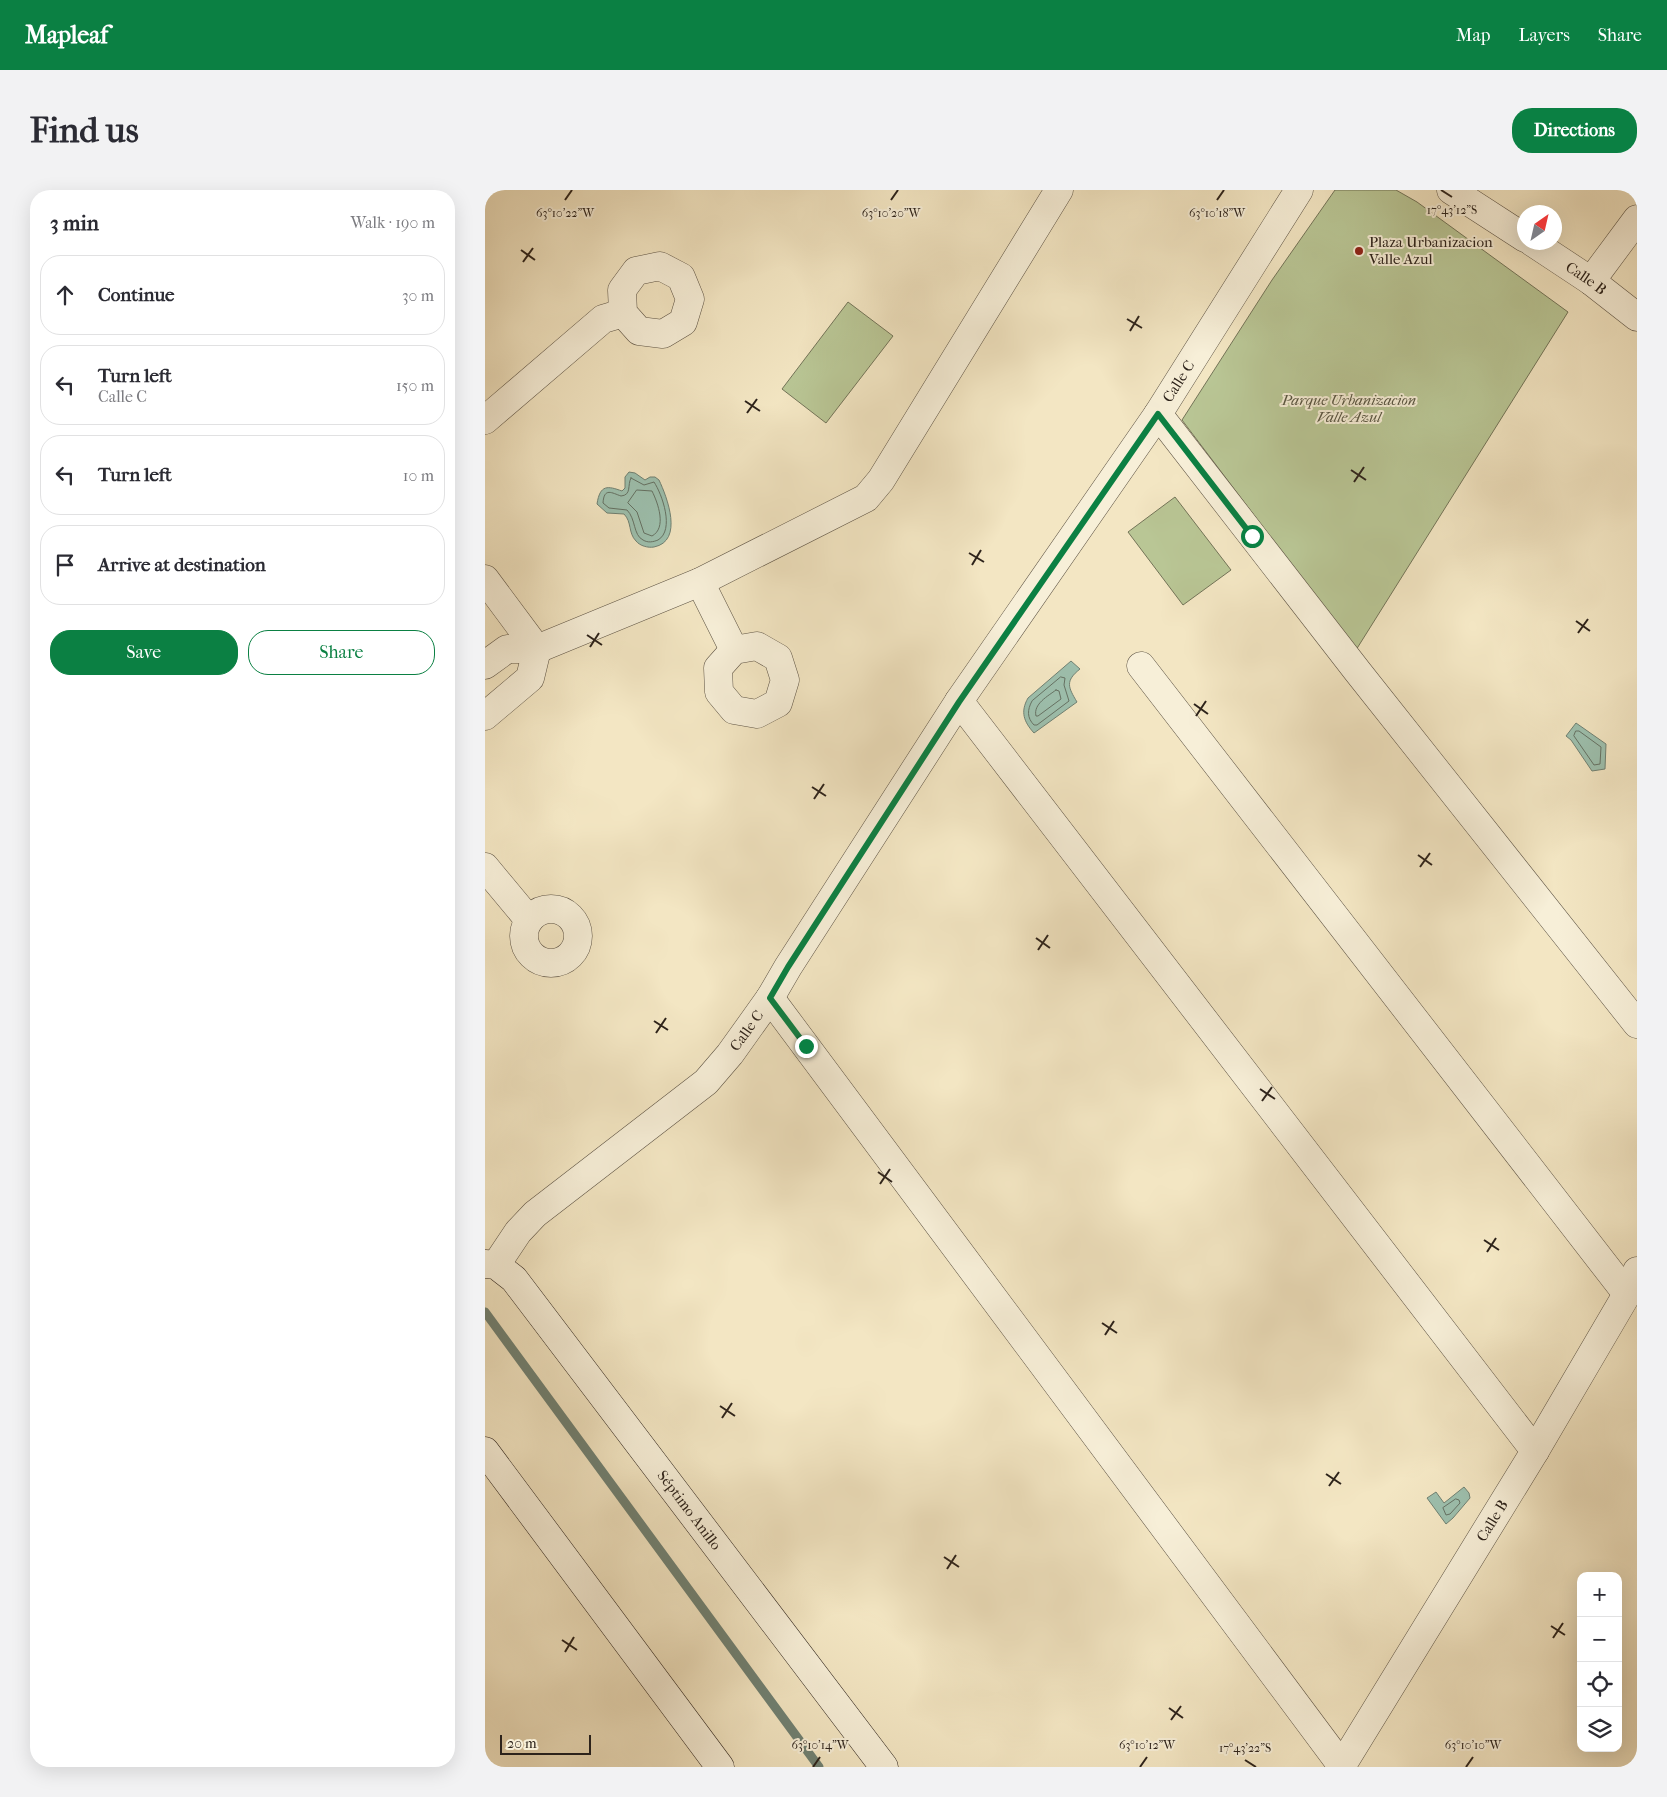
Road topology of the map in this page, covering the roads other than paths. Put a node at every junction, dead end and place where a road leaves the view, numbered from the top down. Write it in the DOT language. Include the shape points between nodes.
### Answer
graph roads {
  1 [pos="1059,190"];
  2 [pos="1299,190"];
  3 [pos="1451,190"];
  4 [pos="1637,219"];
  5 [pos="1517,233"];
  6 [pos="1544,250"];
  7 [pos="1591,281"];
  8 [pos="623,313"];
  9 [pos="1637,316"];
  10 [pos="1158,414"];
  11 [pos="485,420"];
  12 [pos="485,579"];
  13 [pos="700,582"];
  14 [pos="537,649"];
  15 [pos="733,650"];
  16 [pos="485,665"];
  17 [pos="1141,666"];
  18 [pos="959,702"];
  19 [pos="485,716"];
  20 [pos="485,867"];
  21 [pos="529,920"];
  22 [pos="770,998"];
  23 [pos="1637,1024"];
  24 [pos="490,1265"];
  25 [pos="1632,1283"];
  26 [pos="485,1451"];
  27 [pos="1535,1451"];
  28 [pos="1341,1766"];
  29 [pos="720,1767"];
  30 [pos="884,1767"];
  1 -- 13 [label="street" via="881,480 866,498"];
  2 -- 10 [label="street, Calle C"];
  3 -- 5 [label="street"];
  4 -- 7 [label="street"];
  6 -- 7 [label="street, Calle B"];
  7 -- 9 [label="street, Calle B"];
  8 -- 11 [label="street" via="603,319"];
  10 -- 18 [label="street, Calle C"];
  10 -- 23 [label="street"];
  12 -- 14 [label="street"];
  13 -- 14 [label="street"];
  13 -- 15 [label="street"];
  14 -- 16 [label="street" via="507,649"];
  14 -- 19 [label="street" via="530,678"];
  17 -- 25 [label="street"];
  18 -- 22 [label="street, Calle C"];
  18 -- 27 [label="street"];
  20 -- 21 [label="street"];
  22 -- 24 [label="street, Calle C" via="706,1082 535,1214"];
  22 -- 28 [label="street"];
  24 -- 30 [label="street, Séptimo Anillo" via="514,1279"];
  25 -- 27 [label="street, Calle B"];
  26 -- 29 [label="street"];
  27 -- 28 [label="street, Calle B"];
}
